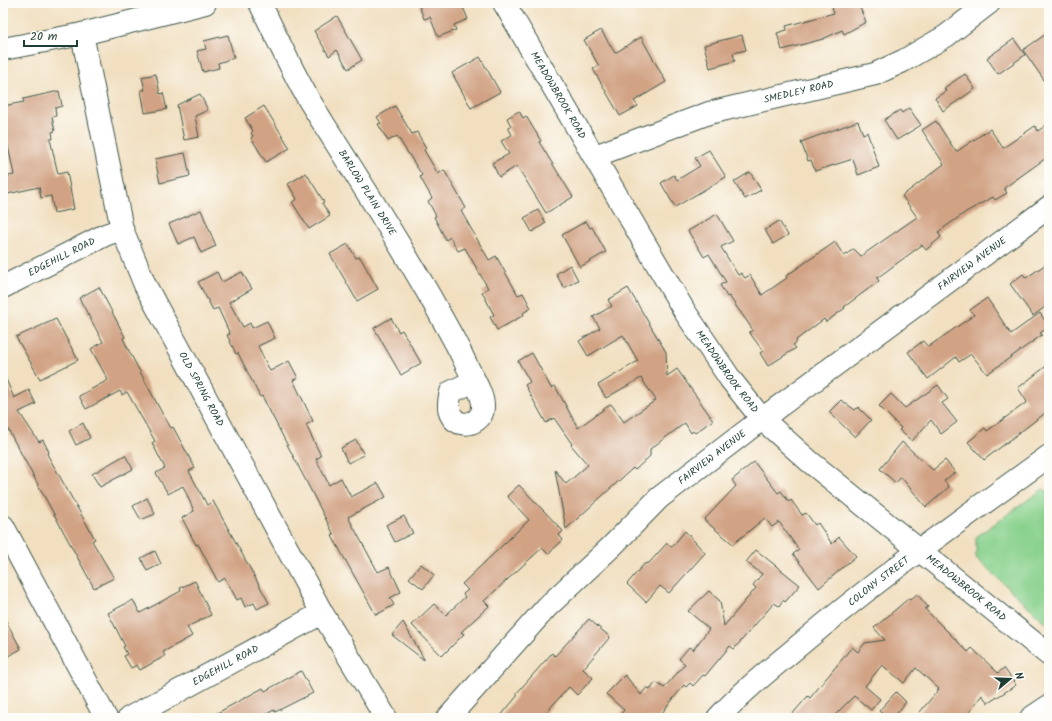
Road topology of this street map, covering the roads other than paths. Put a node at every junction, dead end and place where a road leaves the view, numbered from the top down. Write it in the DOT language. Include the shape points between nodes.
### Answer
graph roads {
  1 [pos="206,3"];
  2 [pos="260,3"];
  3 [pos="504,3"];
  4 [pos="989,3"];
  5 [pos="82,34"];
  6 [pos="3,49"];
  7 [pos="595,156"];
  8 [pos="1049,207"];
  9 [pos="122,229"];
  10 [pos="3,287"];
  11 [pos="474,381"];
  12 [pos="762,419"];
  13 [pos="1049,456"];
  14 [pos="3,526"];
  15 [pos="920,549"];
  16 [pos="322,612"];
  17 [pos="1049,655"];
  18 [pos="1049,706"];
  19 [pos="106,718"];
  20 [pos="129,718"];
  21 [pos="386,718"];
  22 [pos="448,718"];
  23 [pos="718,718"];
  24 [pos="1031,718"];
  1 -- 5 [label="street"];
  2 -- 11 [label="street, BARLOW PLAIN DRIVE" via="290,66 411,261"];
  3 -- 7 [label="street, MEADOWBROOK ROAD"];
  4 -- 7 [label="street, SMEDLEY ROAD" via="946,36 875,74 709,113"];
  5 -- 6 [label="street"];
  5 -- 9 [label="street, OLD SPRING ROAD"];
  7 -- 12 [label="street, MEADOWBROOK ROAD" via="685,312 731,380"];
  8 -- 12 [label="street, FAIRVIEW AVENUE"];
  9 -- 10 [label="street, EDGEHILL ROAD" via="105,235"];
  9 -- 16 [label="street, OLD SPRING ROAD" via="145,285"];
  12 -- 15 [label="street, MEADOWBROOK ROAD" via="809,461"];
  12 -- 22 [label="street, FAIRVIEW AVENUE" via="659,498 547,607"];
  13 -- 15 [label="street, COLONY STREET"];
  14 -- 19 [label="street"];
  15 -- 17 [label="street, MEADOWBROOK ROAD"];
  15 -- 23 [label="street, COLONY STREET" via="850,602 737,697"];
  16 -- 20 [label="street, EDGEHILL ROAD"];
  16 -- 21 [label="street, OLD SPRING ROAD"];
  18 -- 24 [label="street"];
}
